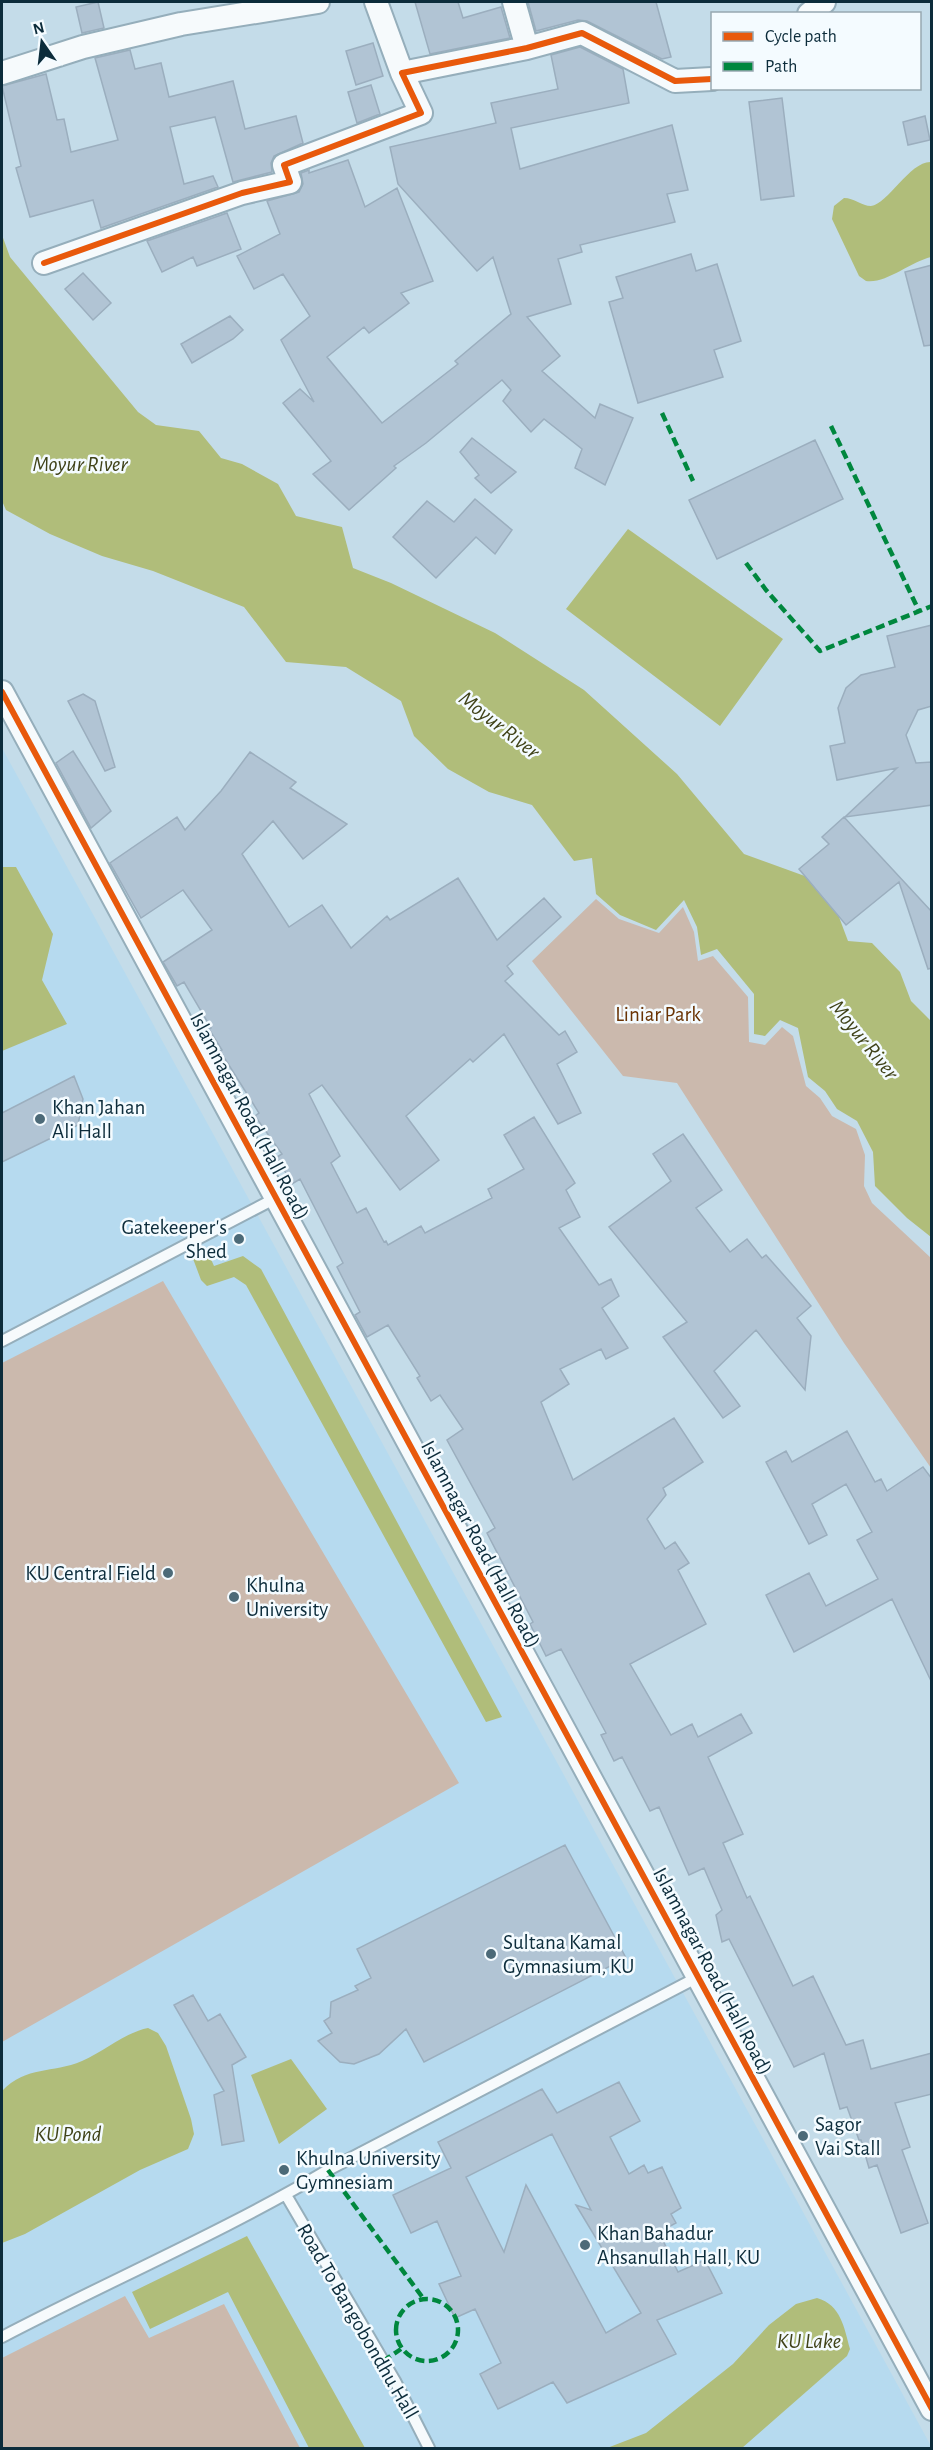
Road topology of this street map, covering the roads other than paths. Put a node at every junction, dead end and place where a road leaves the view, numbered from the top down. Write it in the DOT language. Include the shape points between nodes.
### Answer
graph roads {
  1 [pos="318,2"];
  2 [pos="376,2"];
  3 [pos="514,2"];
  4 [pos="824,2"];
  5 [pos="812,12"];
  6 [pos="527,48"];
  7 [pos="2,73"];
  8 [pos="402,73"];
  9 [pos="711,79"];
  10 [pos="44,263"];
  11 [pos="2,693"];
  12 [pos="276,1198"];
  13 [pos="2,1341"];
  14 [pos="698,1977"];
  15 [pos="286,2195"];
  16 [pos="2,2337"];
  17 [pos="932,2409"];
  18 [pos="429,2448"];
  1 -- 7 [label="street" via="181,24 83,47"];
  2 -- 8 [label="street"];
  3 -- 6 [label="street"];
  4 -- 5 [label="street"];
  6 -- 8 [label="street"];
  6 -- 9 [label="street" via="582,33 675,81"];
  8 -- 10 [label="street" via="420,113 284,165 290,182 242,193"];
  11 -- 12 [label="street, Islamnagar Road (Hall Road)"];
  12 -- 13 [label="lane"];
  12 -- 14 [label="street, Islamnagar Road (Hall Road)"];
  14 -- 15 [label="lane"];
  14 -- 17 [label="street, Islamnagar Road (Hall Road)"];
  15 -- 16 [label="lane"];
  15 -- 18 [label="lane, Road To Bangobondhu Hall" via="395,2381"];
}
